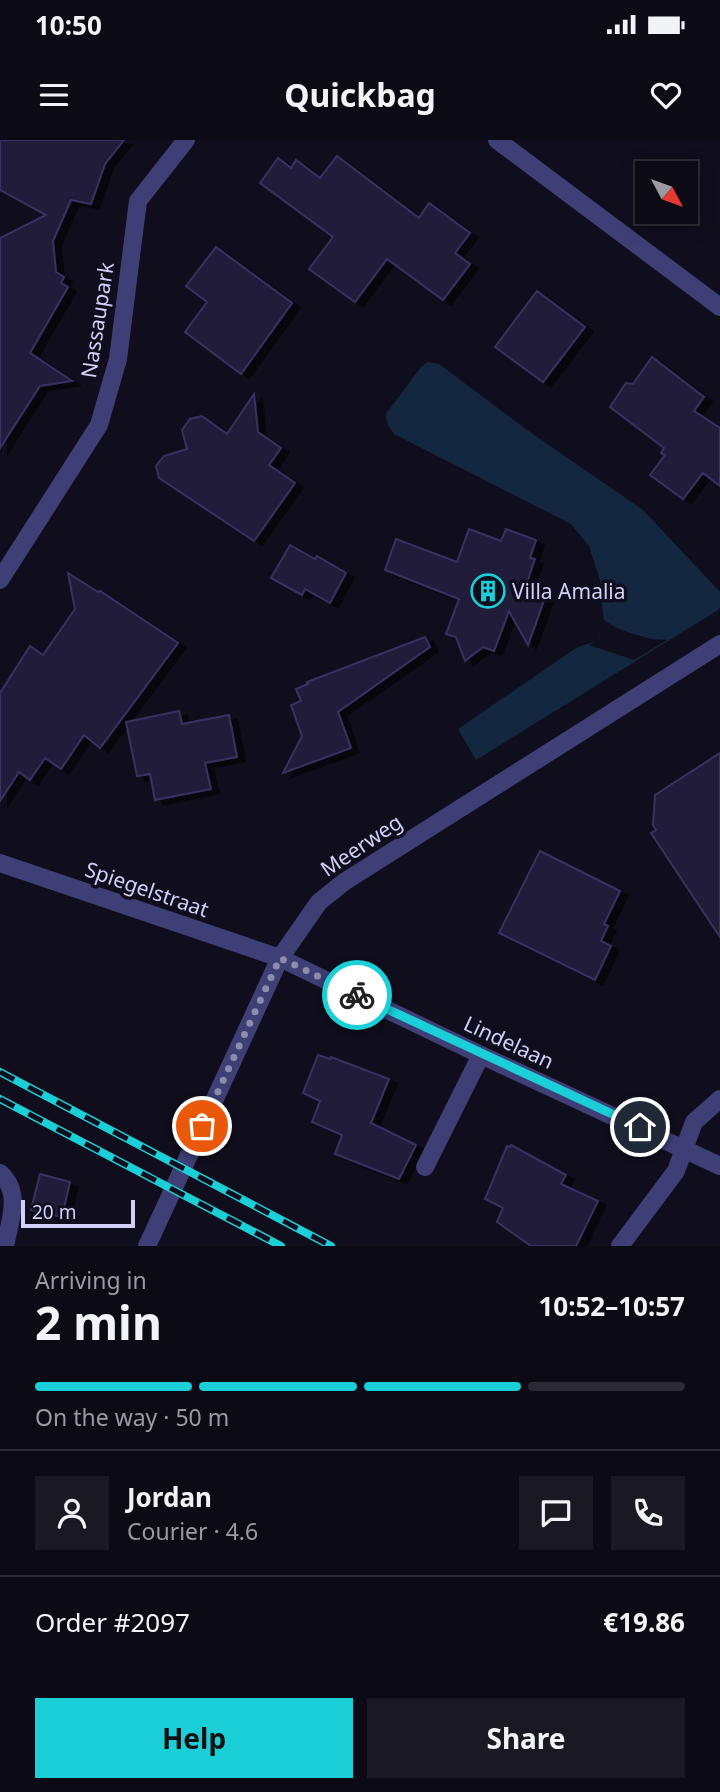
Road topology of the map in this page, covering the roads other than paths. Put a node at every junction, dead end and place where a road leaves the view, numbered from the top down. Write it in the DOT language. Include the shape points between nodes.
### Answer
graph roads {
  1 [pos="186,140"];
  2 [pos="497,140"];
  3 [pos="720,307"];
  4 [pos="0,580"];
  5 [pos="720,644"];
  6 [pos="0,863"];
  7 [pos="280,958"];
  8 [pos="481,1055"];
  9 [pos="720,1099"];
  10 [pos="685,1148"];
  11 [pos="720,1166"];
  12 [pos="425,1167"];
  13 [pos="0,1173"];
  14 [pos="8,1241"];
  15 [pos="147,1246"];
  16 [pos="620,1246"];
  1 -- 4 [label="street, Nassaupark" via="138,201 118,359 99,425"];
  2 -- 3 [label="street"];
  5 -- 7 [label="street, Meerweg" via="344,882 319,902"];
  6 -- 7 [label="street, Spiegelstraat"];
  7 -- 8 [label="street, Lindelaan"];
  7 -- 15 [label="street, Meerweg"];
  8 -- 10 [label="street, Lindelaan"];
  8 -- 12 [label="street"];
  9 -- 10 [label="street" via="694,1122"];
  10 -- 11 [label="street, Lindelaan"];
  10 -- 16 [label="street" via="676,1171"];
  13 -- 14 [label="street" via="10,1182 13,1199"];
}
